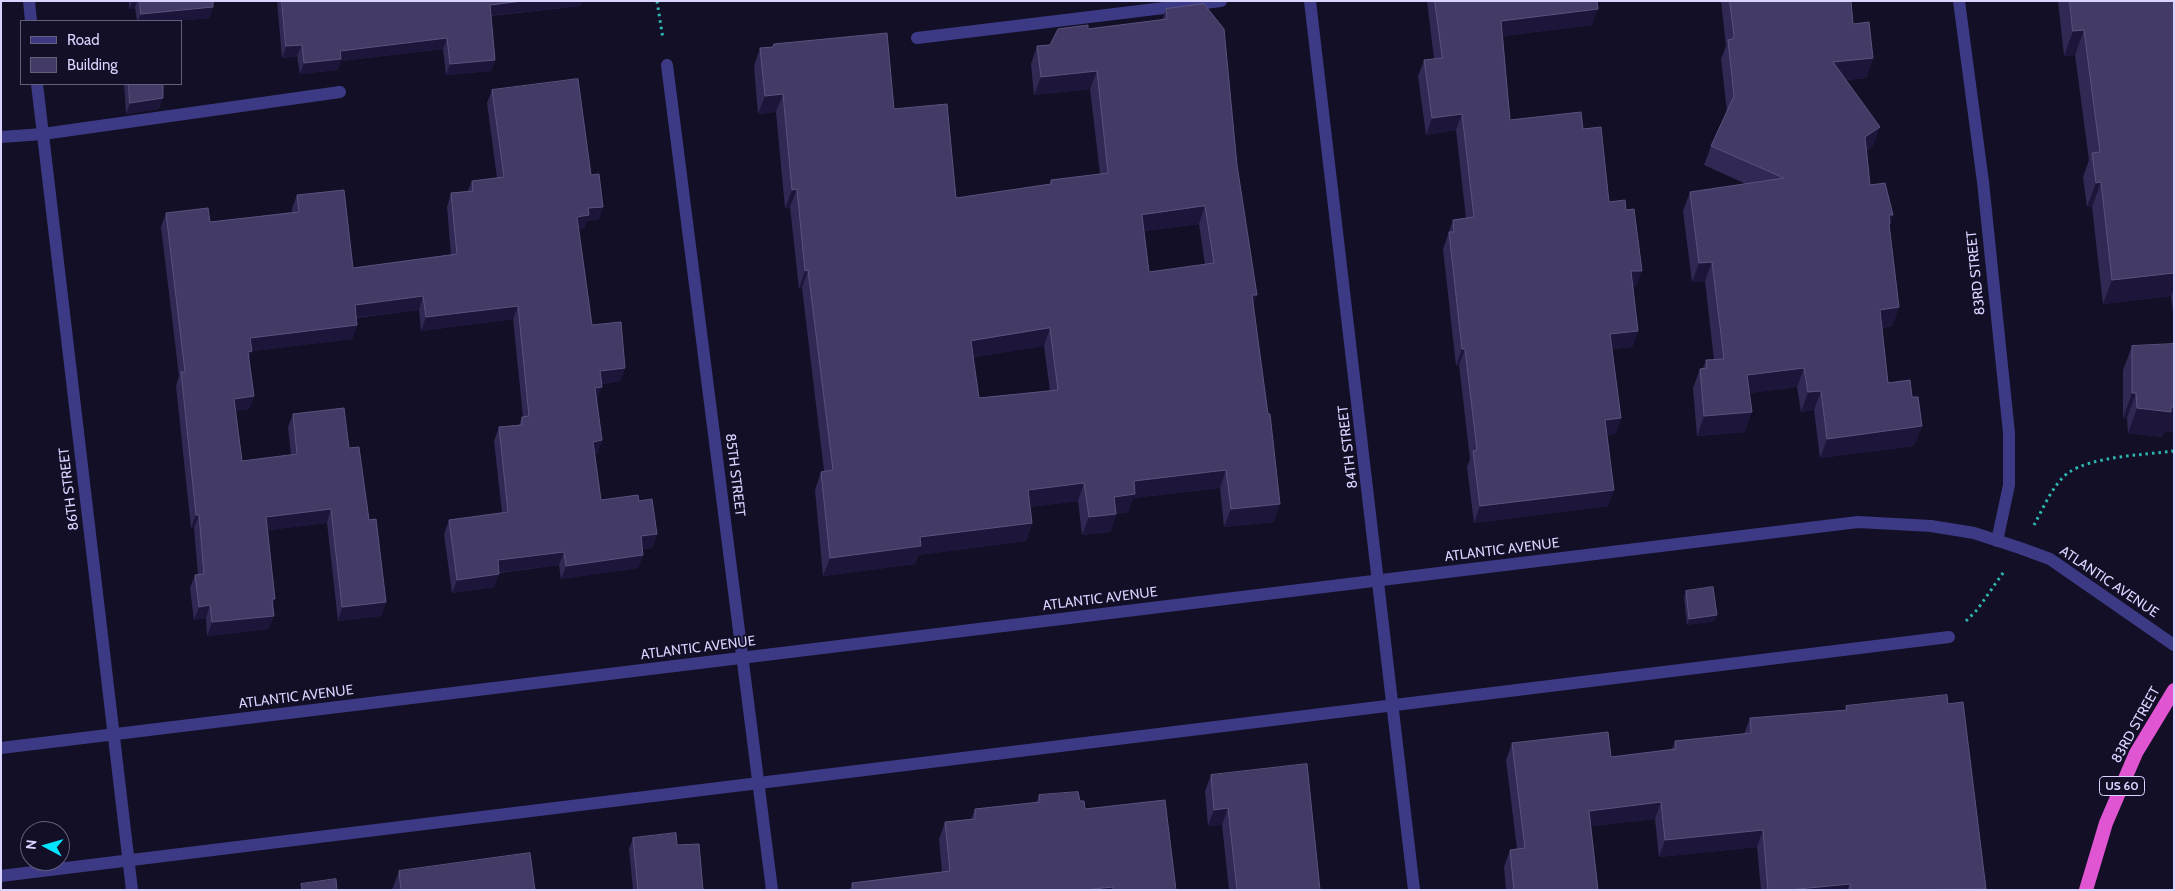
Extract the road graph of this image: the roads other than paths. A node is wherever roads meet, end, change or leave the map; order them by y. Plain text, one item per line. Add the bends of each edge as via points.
1 (29, 1) edge
2 (1221, 1) edge
3 (1310, 1) edge
4 (1959, 1) edge
5 (31, 20) edge
6 (917, 38) dead end
7 (667, 65) road end
8 (38, 85) edge
9 (340, 92) dead end
10 (43, 134) junction
11 (1, 137) edge
12 (1997, 540) junction
13 (1379, 580) junction
14 (1949, 637) road end
15 (2174, 645) edge
16 (743, 658) junction
17 (2174, 690) edge
18 (1392, 706) junction
19 (112, 734) junction
20 (1, 748) edge
21 (759, 784) junction
22 (128, 861) junction
23 (1, 876) edge
24 (132, 890) edge
25 (772, 890) edge
26 (1414, 890) edge
27 (2086, 890) edge

1 - 5 street
2 - 6 street
3 - 13 street, 84TH STREET
4 - 12 street, 83RD STREET via 1983,182 2008,432 2009,485
7 - 16 street, 85TH STREET
8 - 10 street, 86TH STREET
9 - 10 street
10 - 11 street
10 - 19 street, 86TH STREET
12 - 13 street, ATLANTIC AVENUE via 1931,526 1858,522
12 - 15 street, ATLANTIC AVENUE via 2050,560
13 - 16 street, ATLANTIC AVENUE
13 - 18 street, 84TH STREET
14 - 18 street
16 - 19 street, ATLANTIC AVENUE
16 - 21 street, 85TH STREET
17 - 27 highway, 83RD STREET / US 60 via 2136,753 2106,823
18 - 21 street
18 - 26 street, 84TH STREET
19 - 20 street, ATLANTIC AVENUE
19 - 22 street, 86TH STREET
21 - 22 street
21 - 25 street, 85TH STREET
22 - 23 street
22 - 24 street, 86TH STREET

